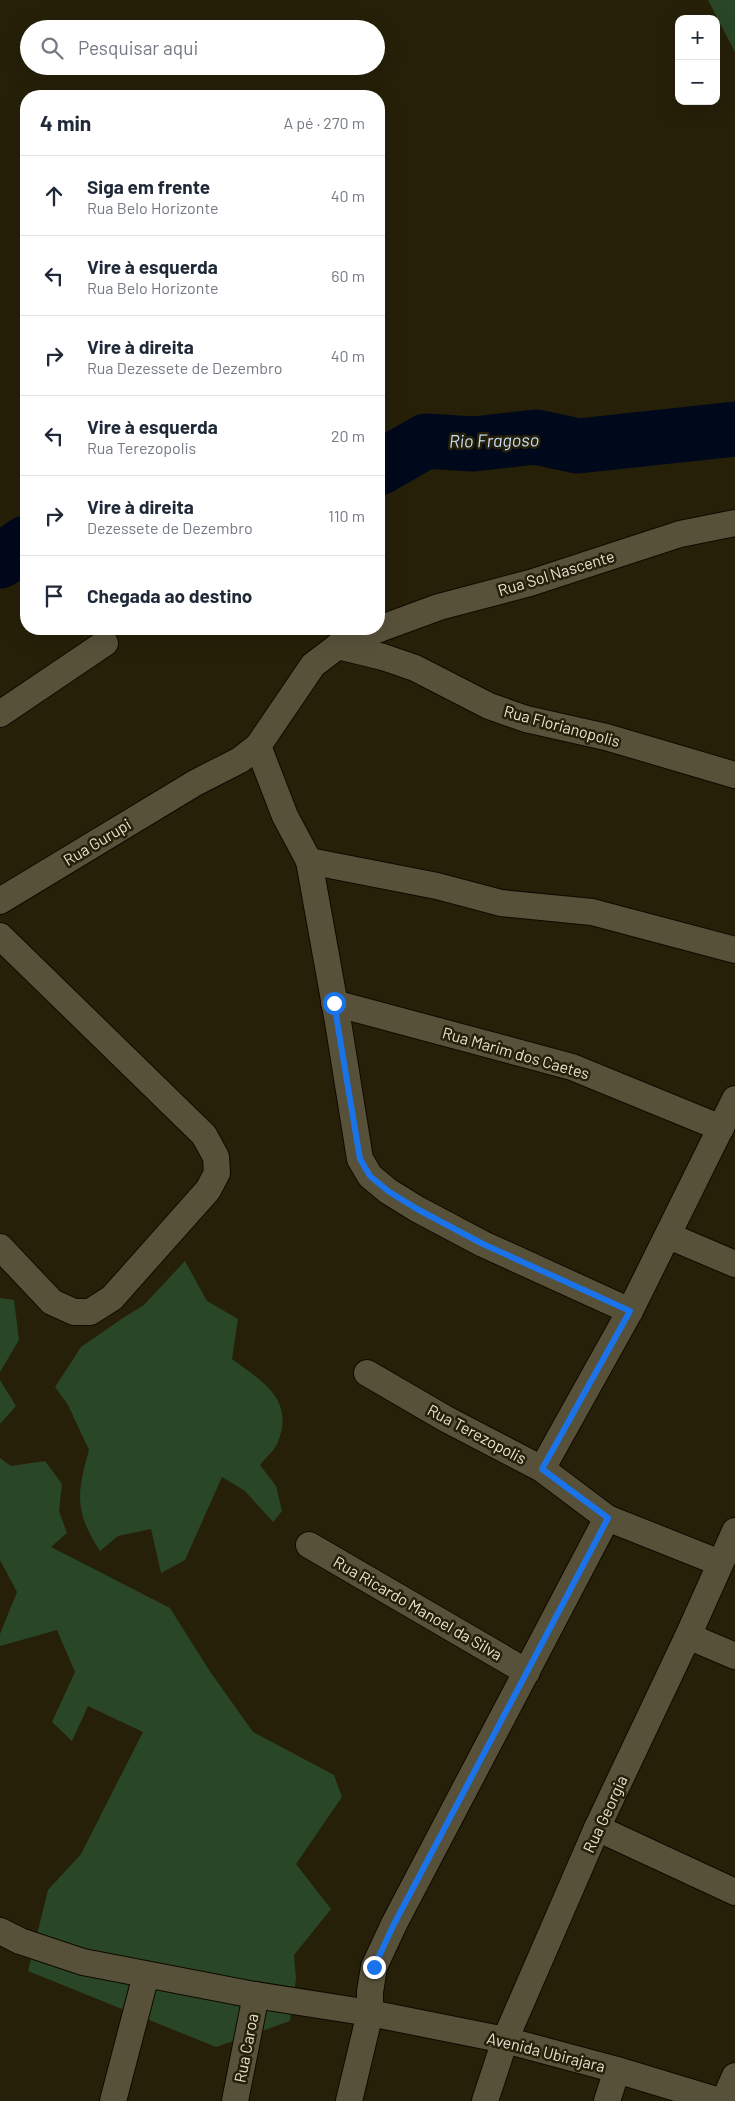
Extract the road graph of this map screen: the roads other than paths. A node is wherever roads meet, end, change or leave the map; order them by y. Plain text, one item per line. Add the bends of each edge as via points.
1 (735, 523) edge
2 (385, 627) edge
3 (365, 635) edge
4 (105, 643) dead end
5 (338, 646) junction
6 (0, 714) edge
7 (258, 746) junction
8 (735, 775) edge
9 (195, 782) joint
10 (309, 862) junction
11 (0, 901) edge
12 (0, 936) edge
13 (735, 950) edge
14 (334, 1003) junction
15 (735, 1099) edge
16 (721, 1128) junction
17 (669, 1236) junction
18 (0, 1246) edge
19 (735, 1264) edge
20 (630, 1311) junction
21 (367, 1373) dead end
22 (542, 1469) junction
23 (608, 1518) junction
24 (735, 1531) edge
25 (309, 1545) dead end
26 (720, 1563) junction
27 (688, 1636) junction
28 (735, 1656) edge
29 (528, 1672) junction
30 (597, 1828) junction
31 (735, 1892) edge
32 (0, 1931) edge
33 (146, 1975) junction
34 (256, 1995) junction
35 (370, 2013) junction
36 (505, 2040) junction
37 (618, 2070) junction
38 (735, 2076) edge
39 (113, 2101) edge
40 (235, 2101) edge
41 (349, 2101) edge
42 (485, 2101) edge
43 (607, 2101) edge
44 (719, 2101) edge
45 (724, 2101) edge

1 - 2 street, Rua Sol Nascente via 680,534 439,607
3 - 5 street, Rua Sol Nascente
4 - 6 street
5 - 7 street, Rua Sol Nascente via 313,665
5 - 8 street, Rua Florianopolis via 415,668 489,706 526,719 606,737
7 - 9 street, Rua Sol Nascente via 240,760
7 - 10 street via 285,816
9 - 11 street, Rua Gurupi
10 - 13 street via 437,886 501,903 592,912
10 - 14 street
12 - 18 street via 204,1135 216,1157 217,1173 208,1190 140,1268 112,1298 90,1312 74,1312 52,1302
14 - 16 street, Rua Marim dos Caetes via 572,1067
14 - 20 street via 360,1159 370,1176 417,1209 483,1244
15 - 16 street
16 - 17 street
17 - 19 street
17 - 20 street
20 - 22 street
21 - 22 street, Rua Terezopolis
22 - 23 street, Rua Terezopolis
23 - 26 street, Rua Terezopolis
23 - 29 street
24 - 26 street, Rua Georgia
25 - 29 street, Rua Ricardo Manoel da Silva
26 - 27 street, Rua Georgia
27 - 28 street
27 - 30 street, Rua Georgia
29 - 35 street via 374,1967
30 - 31 street
30 - 36 street, Rua Georgia
32 - 33 street, Avenida Ubirajara via 83,1962
33 - 34 street, Avenida Ubirajara
33 - 39 street
34 - 35 street, Avenida Ubirajara
34 - 40 street, Rua Caroa
35 - 36 street, Avenida Ubirajara
35 - 41 street
36 - 37 street, Avenida Ubirajara
36 - 42 street, Rua Georgia
37 - 43 street
37 - 44 street, Avenida Ubirajara
38 - 45 street

